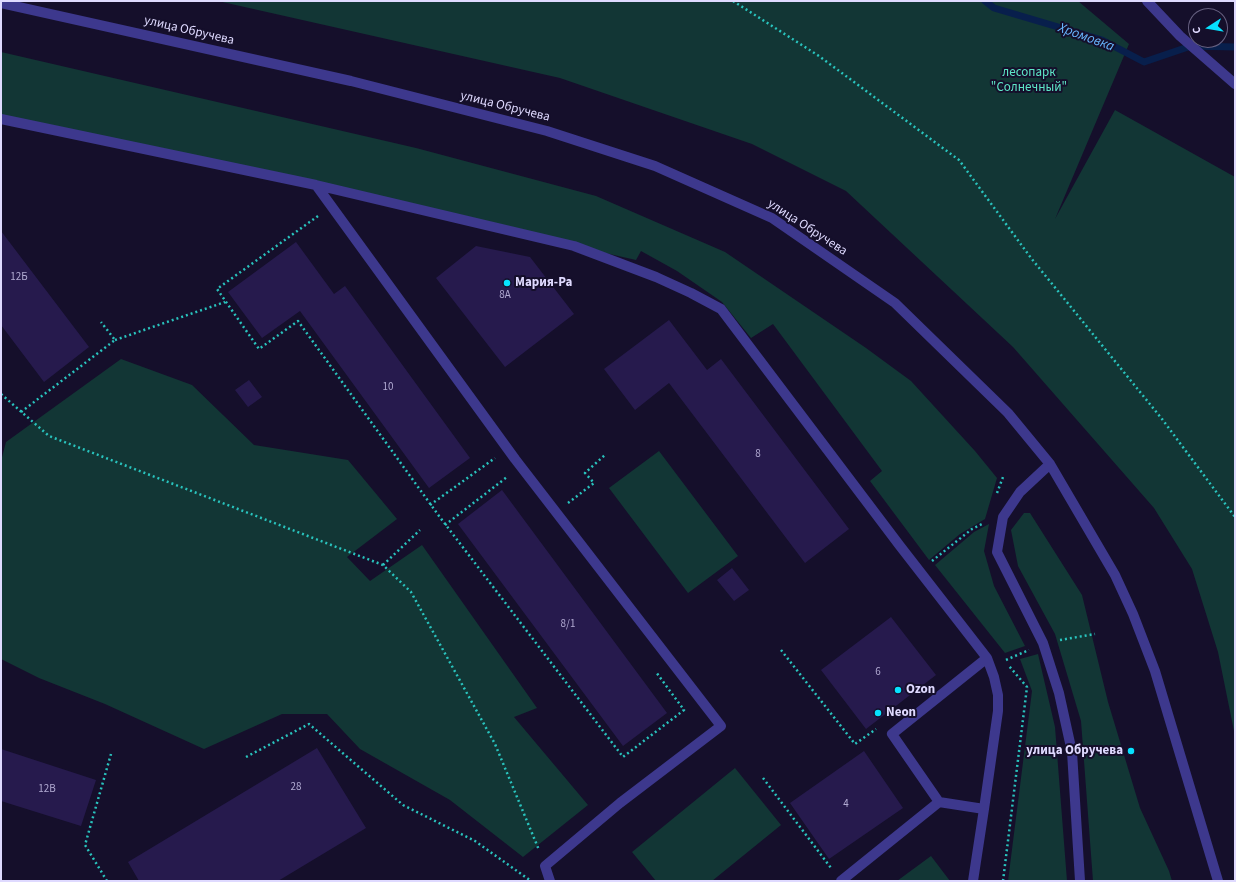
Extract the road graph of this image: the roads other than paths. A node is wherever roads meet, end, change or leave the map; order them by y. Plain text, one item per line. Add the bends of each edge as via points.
1 (1147, 1) edge
2 (1, 3) edge
3 (1235, 84) edge
4 (1, 119) edge
5 (316, 185) junction
6 (1050, 464) junction
7 (987, 658) junction
8 (939, 802) junction
9 (984, 809) junction
10 (550, 881) edge
11 (841, 881) edge
12 (972, 881) edge
13 (1080, 881) edge
14 (1218, 881) edge

1 - 3 street via 1180,36
2 - 6 street, улица Обручева via 351,81 547,131 655,166 735,201 772,218 895,303 1008,413
4 - 5 street
5 - 7 street via 574,246 656,277 721,309
5 - 10 street via 515,460 721,726 620,803 545,866
6 - 13 street via 1020,492 1003,517 997,552 1043,643 1059,693 1072,752
6 - 14 street, улица Обручева via 1114,575 1133,614 1155,671
7 - 8 street via 892,734
7 - 9 street via 998,695 998,711
8 - 9 street
8 - 11 street
9 - 12 street

